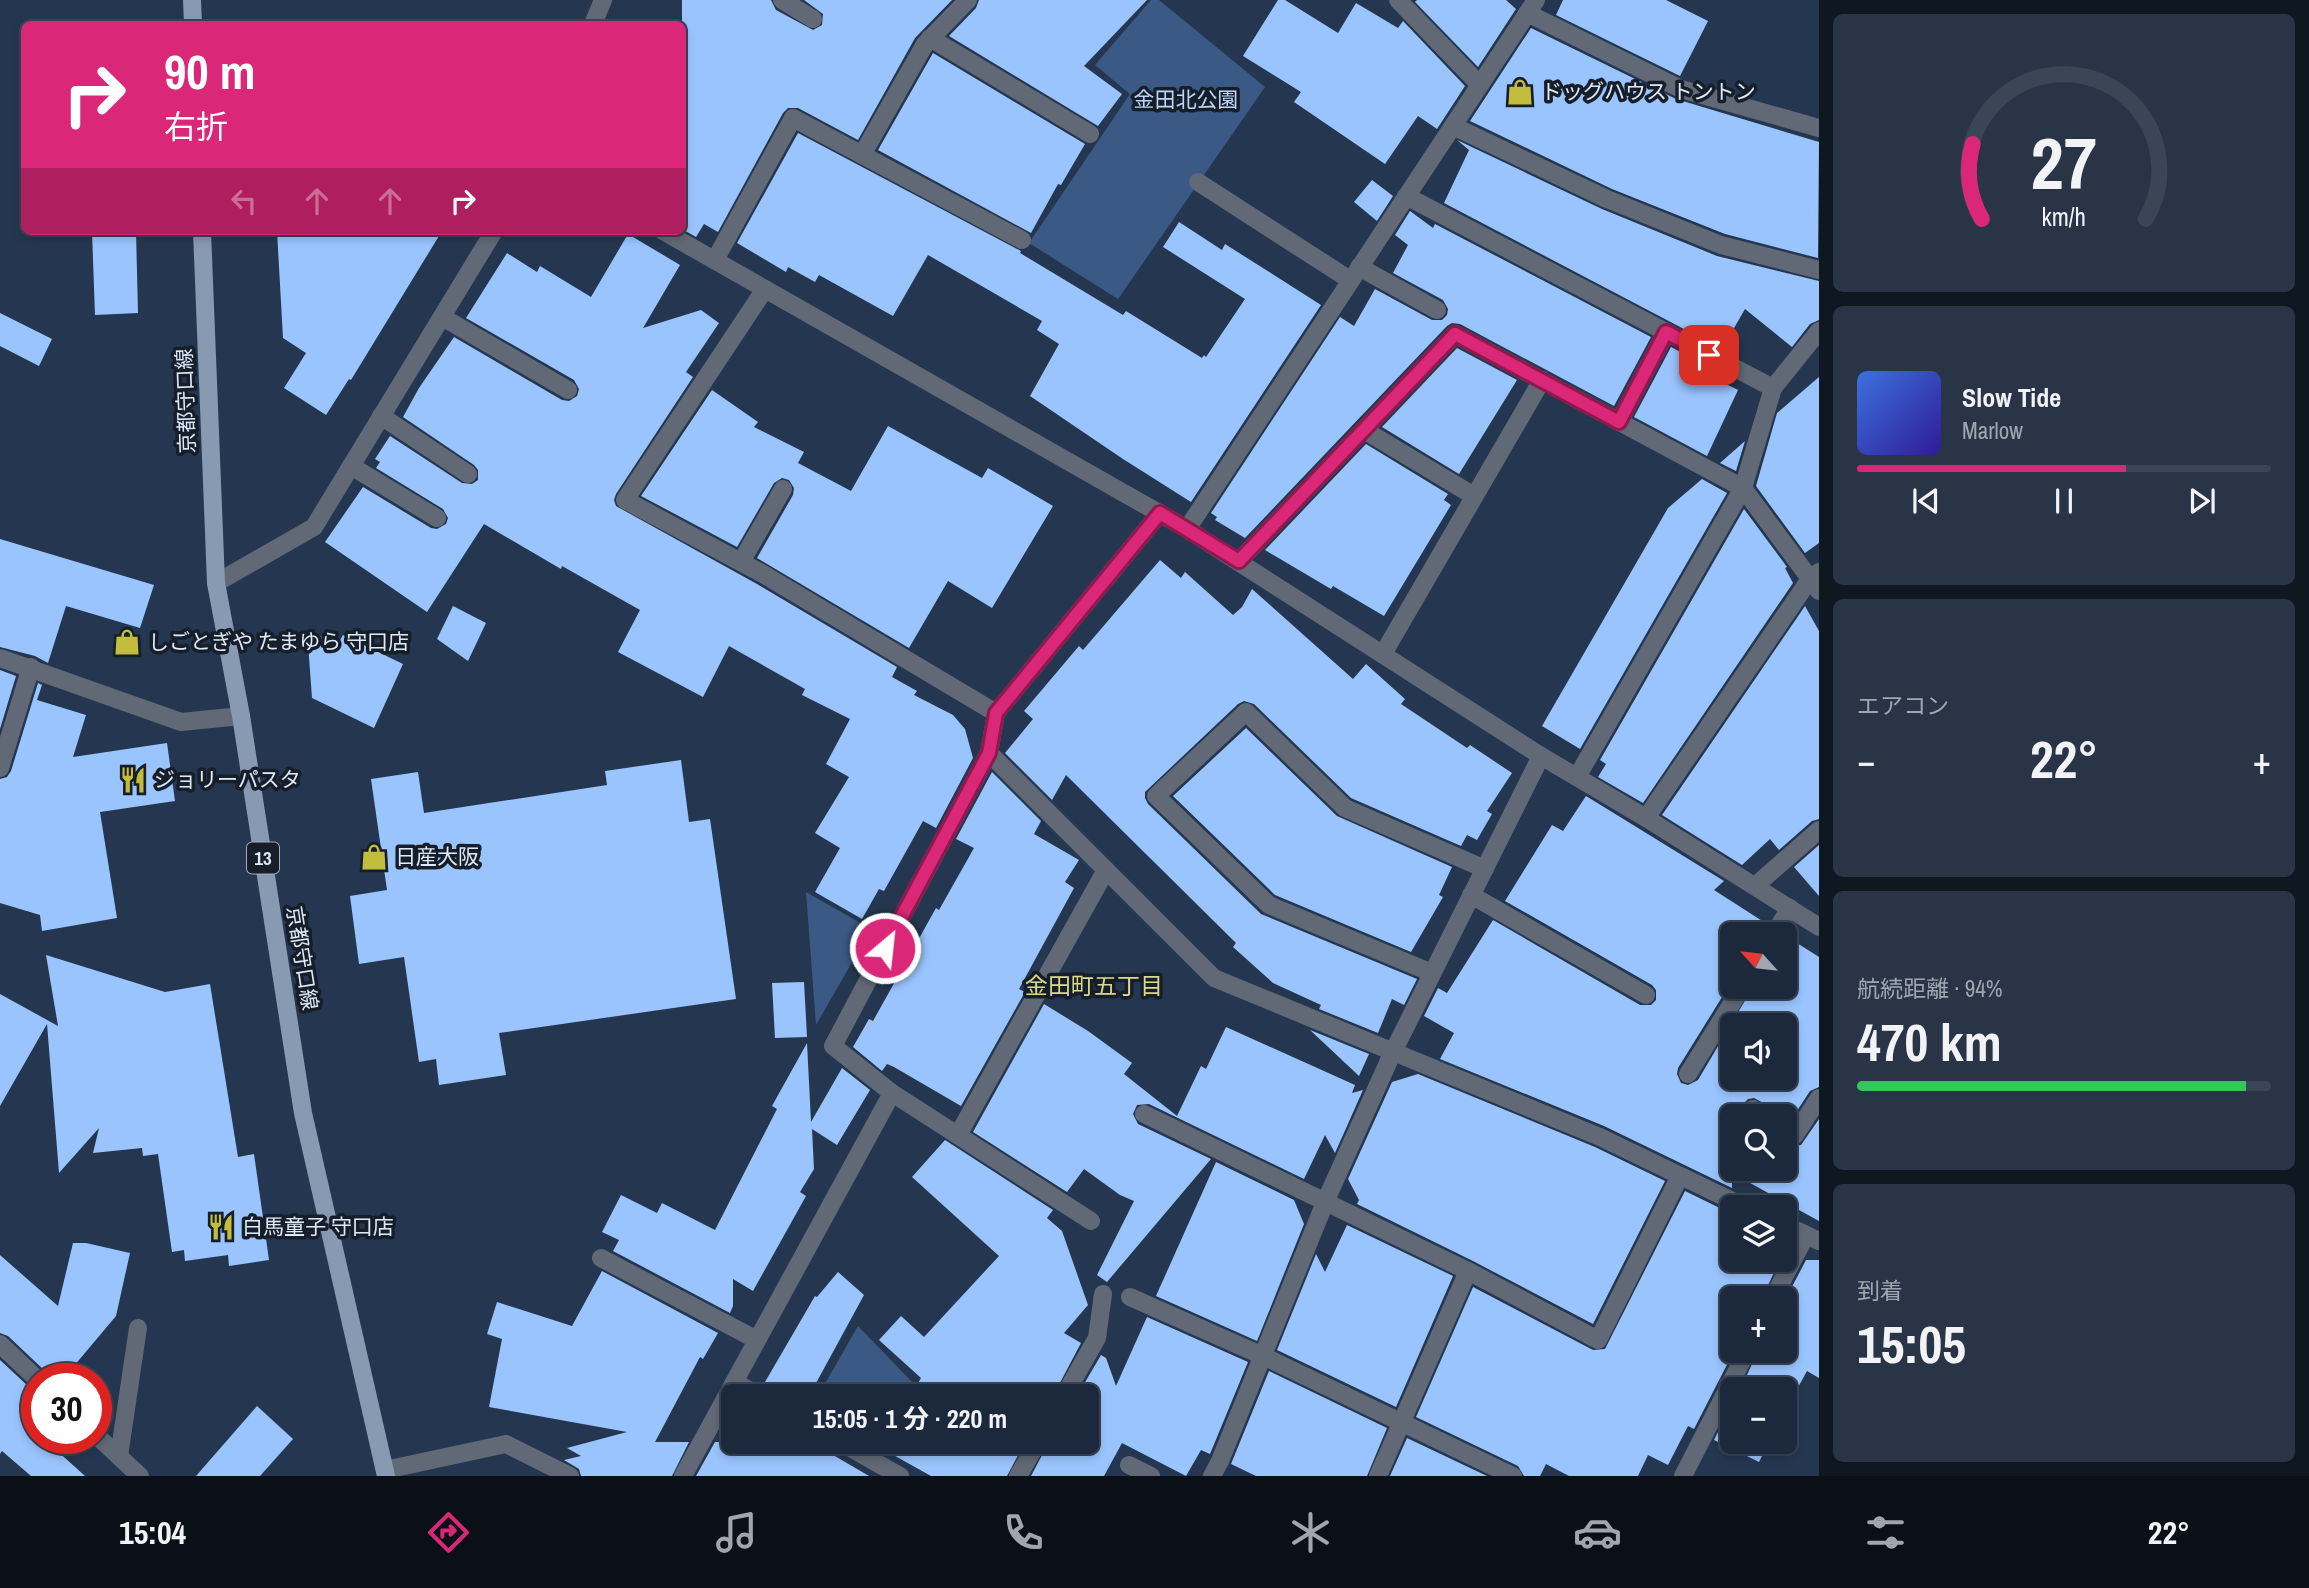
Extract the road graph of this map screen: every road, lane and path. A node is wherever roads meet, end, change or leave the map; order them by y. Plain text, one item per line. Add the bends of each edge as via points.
1 (192, 0) edge
2 (603, 0) edge
3 (782, 0) edge
4 (968, 0) edge
5 (1398, 0) edge
6 (1532, 7) edge
7 (813, 19) dead end
8 (193, 21) edge
9 (594, 21) edge
10 (930, 38) junction
11 (1480, 85) junction
12 (1453, 126) junction
13 (1819, 128) edge
14 (1090, 134) dead end
15 (862, 155) junction
16 (1199, 183) dead end
17 (1406, 196) junction
18 (202, 235) edge
19 (493, 235) edge
20 (670, 235) edge
21 (1022, 240) dead end
22 (715, 260) junction
23 (1819, 270) edge
24 (1355, 274) junction
25 (765, 289) junction
26 (1437, 310) dead end
27 (442, 317) junction
28 (1819, 331) edge
29 (1666, 332) junction
30 (1542, 380) junction
31 (1773, 388) junction
32 (568, 390) dead end
33 (381, 416) junction
34 (1619, 422) junction
35 (1364, 430) junction
36 (351, 466) junction
37 (468, 474) dead end
38 (1743, 488) junction
39 (783, 489) dead end
40 (1474, 496) junction
41 (1160, 513) junction
42 (437, 518) dead end
43 (1187, 529) junction
44 (1239, 561) junction
45 (741, 562) junction
46 (1816, 581) edge
47 (216, 583) junction
48 (1382, 654) junction
49 (0, 658) edge
50 (31, 667) junction
51 (996, 713) junction
52 (241, 716) junction
53 (989, 753) junction
54 (1541, 756) junction
55 (0, 768) edge
56 (1577, 778) junction
57 (1646, 818) junction
58 (1819, 830) edge
59 (1485, 869) junction
60 (1105, 870) junction
61 (1755, 886) junction
62 (1471, 895) junction
63 (1790, 908) junction
64 (1781, 922) edge
65 (1817, 923) edge
66 (1433, 973) junction
67 (1646, 995) dead end
68 (1735, 999) edge
69 (1392, 1054) junction
70 (1688, 1074) dead end
71 (892, 1093) junction
72 (1819, 1098) edge
73 (1144, 1114) dead end
74 (1797, 1131) edge
75 (958, 1135) junction
76 (1680, 1176) junction
77 (1720, 1195) edge
78 (1326, 1200) junction
79 (1091, 1221) dead end
80 (1812, 1238) edge
81 (601, 1258) dead end
82 (1468, 1271) junction
83 (1781, 1286) edge
84 (1104, 1294) dead end
85 (1130, 1297) dead end
86 (138, 1328) dead end
87 (757, 1340) junction
88 (0, 1345) edge
89 (1263, 1356) junction
90 (1741, 1363) edge
91 (21, 1364) edge
92 (734, 1382) junction
93 (738, 1384) edge
94 (1071, 1384) edge
95 (1402, 1422) junction
96 (112, 1450) edge
97 (861, 1454) edge
98 (1031, 1454) edge
99 (119, 1456) junction
100 (1129, 1465) dead end
101 (386, 1473) edge
102 (140, 1476) edge
103 (570, 1476) edge
104 (683, 1476) edge
105 (900, 1476) edge
106 (1018, 1476) edge
107 (1151, 1476) edge
108 (1212, 1476) edge
109 (1378, 1476) edge
110 (1513, 1476) edge
111 (1683, 1476) edge

1 - 8 main road
2 - 9 street
3 - 7 street
4 - 10 street
5 - 11 street
6 - 11 street
6 - 13 street via 1681,89
10 - 14 street
10 - 15 street
11 - 12 street
12 - 17 street
12 - 23 street via 1606,199 1721,245
15 - 21 street
15 - 22 street via 793,118
16 - 24 street
17 - 24 street
17 - 29 street
18 - 47 main road, 京都守口線 / 13
19 - 27 street
20 - 22 street
22 - 25 street
24 - 26 street
24 - 43 street
25 - 41 street
25 - 45 street via 625,500
27 - 32 street
27 - 33 street
28 - 31 street
29 - 31 street
29 - 34 street
30 - 34 street
30 - 35 street via 1455,334
30 - 40 street
31 - 38 street
33 - 36 street
33 - 37 street
34 - 38 street
35 - 40 street
35 - 44 street
36 - 42 street
36 - 47 street via 314,527
38 - 46 street
38 - 56 street
39 - 45 street
40 - 48 street
41 - 43 street
41 - 51 street
43 - 44 street
44 - 48 street
45 - 51 street
46 - 57 street
47 - 52 main road, 京都守口線 / 13
48 - 54 street
49 - 50 street
50 - 52 street via 181,722
50 - 55 street
51 - 53 street
52 - 101 main road, 京都守口線 / 13 via 303,1113
53 - 60 street
53 - 71 street via 833,1046
54 - 56 street
54 - 59 street
56 - 57 street
57 - 61 street
58 - 61 street
59 - 62 street
59 - 66 street via 1345,808 1246,712 1156,796 1269,905
60 - 69 street via 1214,978
60 - 75 street
61 - 63 street
62 - 66 street
62 - 67 street
63 - 64 street
63 - 65 street
66 - 69 street
68 - 70 street
69 - 76 street via 1600,1137
69 - 78 street
71 - 75 street
71 - 87 street
72 - 74 street
73 - 78 street
75 - 79 street
76 - 77 street
76 - 82 street via 1598,1340
78 - 82 street
78 - 89 street
80 - 83 street
81 - 87 street
82 - 95 street
84 - 94 street via 1097,1338
85 - 89 street
86 - 99 street
87 - 92 street
88 - 91 street
89 - 95 street
89 - 108 street
90 - 111 street
92 - 93 street
92 - 104 street
95 - 109 street
95 - 110 street
96 - 99 street
97 - 105 street
98 - 106 street
99 - 102 street
100 - 107 street
101 - 103 street via 506,1444

